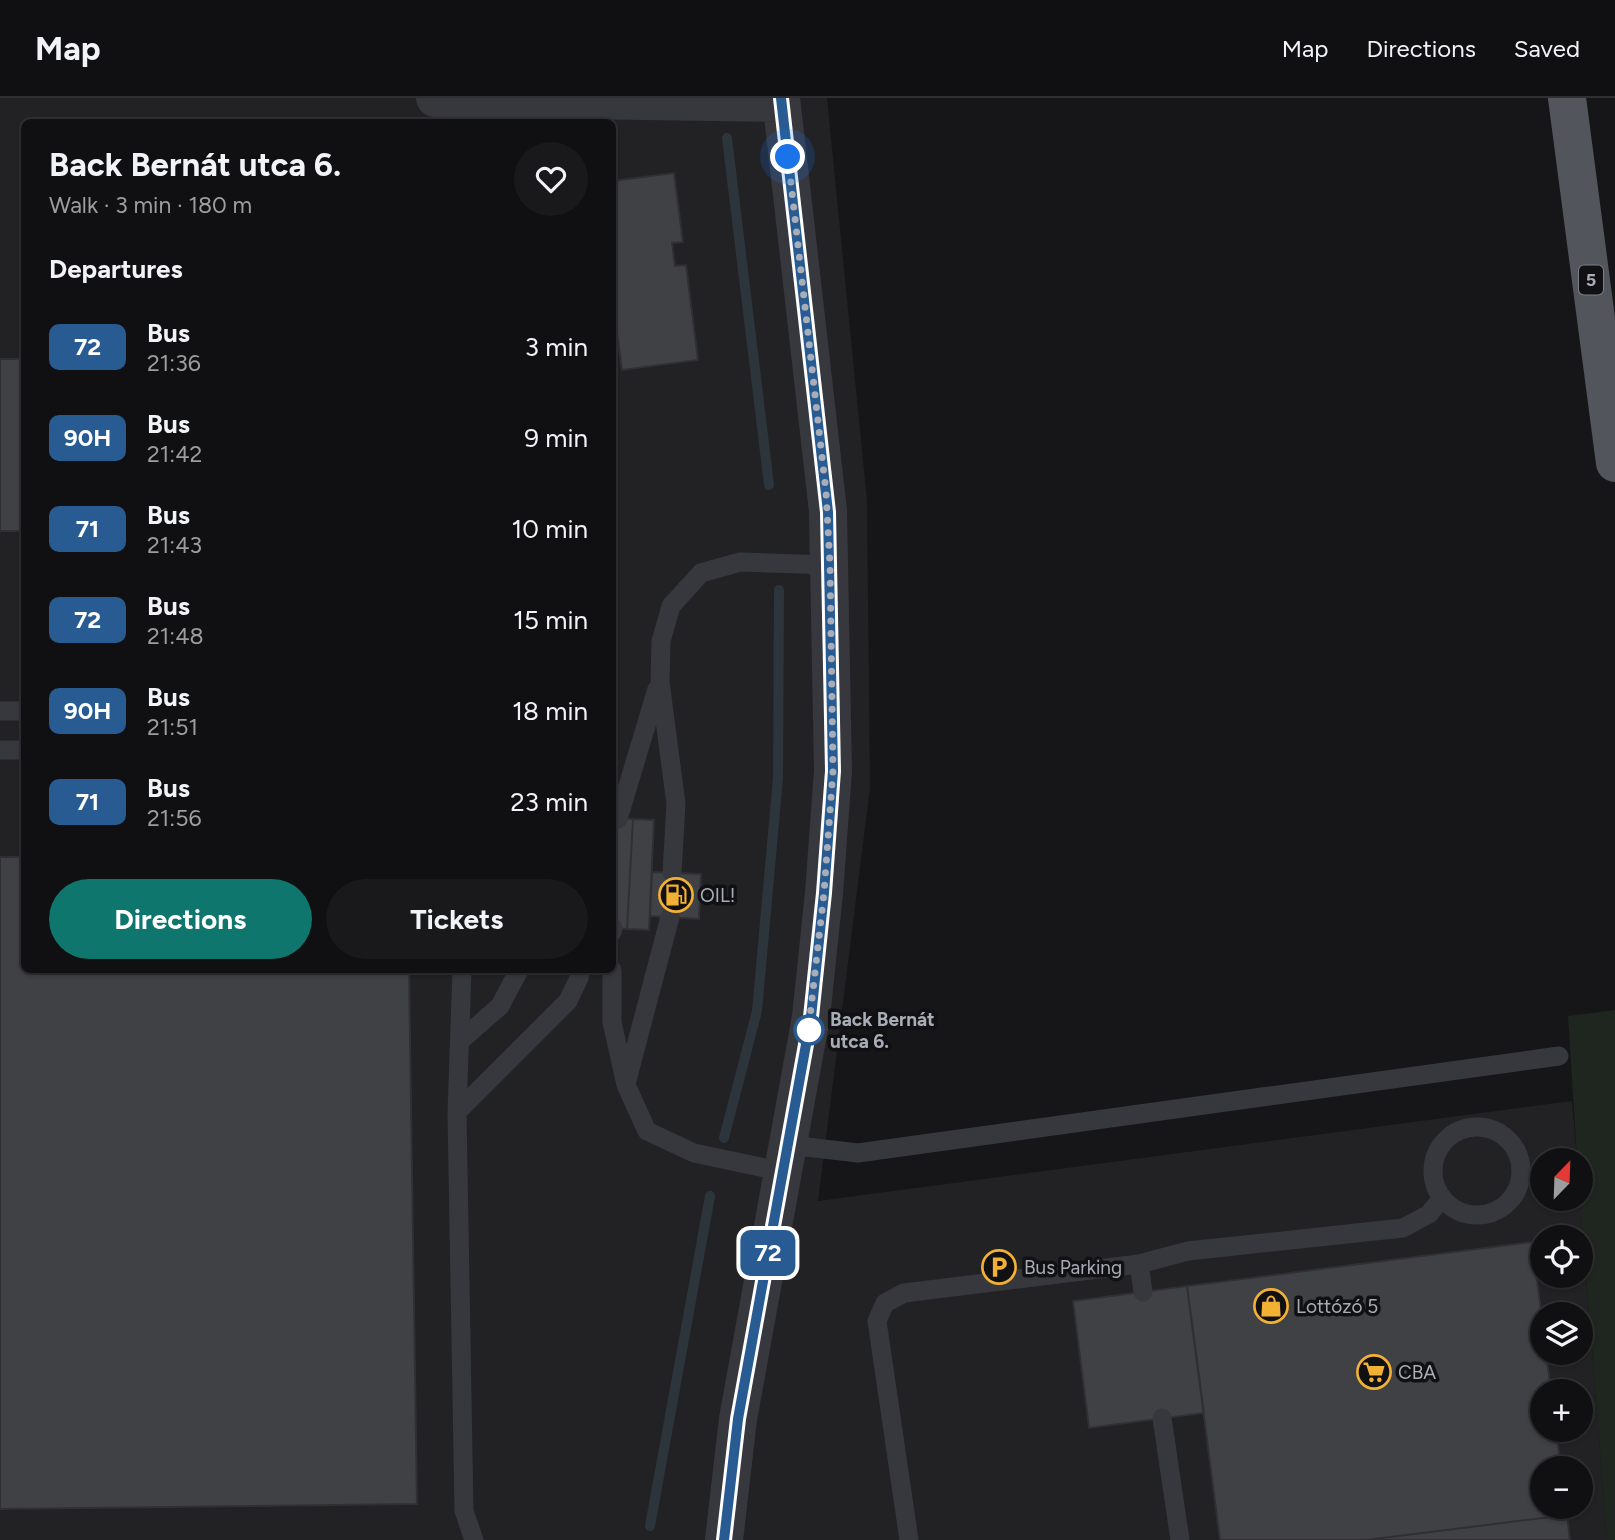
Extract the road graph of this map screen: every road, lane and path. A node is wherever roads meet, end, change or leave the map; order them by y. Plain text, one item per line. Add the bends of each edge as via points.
1 (435, 98) edge
2 (1567, 98) edge
3 (561, 99) edge
4 (781, 101) edge
5 (1615, 463) edge
6 (830, 565) junction
7 (660, 682) junction
8 (0, 711) edge
9 (21, 711) edge
10 (0, 750) edge
11 (21, 750) edge
12 (618, 819) dead end
13 (672, 873) dead end
14 (670, 917) dead end
15 (462, 973) edge
16 (517, 973) edge
17 (580, 973) edge
18 (612, 973) edge
19 (460, 1041) junction
20 (1559, 1056) dead end
21 (626, 1085) junction
22 (457, 1112) junction
23 (786, 1159) junction
24 (1442, 1198) junction
25 (1139, 1264) junction
26 (1143, 1292) dead end
27 (1162, 1418) dead end
28 (474, 1540) edge
29 (724, 1540) edge
30 (909, 1540) edge
31 (1180, 1540) edge

1 - 3 street
2 - 5 main road, 5
3 - 4 street
4 - 6 street via 822,453
6 - 7 lane via 740,562 701,573 671,606 661,641
6 - 23 street via 833,771 824,893 811,1017
7 - 12 lane
7 - 13 lane via 676,804
8 - 9 lane
10 - 11 lane
14 - 21 lane
15 - 19 lane
16 - 19 lane via 500,1006
17 - 22 lane via 568,1001
18 - 21 lane via 612,1022
19 - 22 lane
20 - 23 lane via 858,1153
21 - 23 lane via 647,1131 694,1153
22 - 28 lane via 464,1511
23 - 29 street via 738,1419
24 - 24 lane via 1466,1214 1481,1216 1501,1209 1516,1193 1521,1179 1516,1150 1495,1131 1481,1127 1453,1134 1435,1157 1435,1186
24 - 25 lane via 1429,1214 1403,1228 1188,1251
25 - 26 lane
25 - 30 lane via 904,1293 885,1303 877,1321
27 - 31 lane

